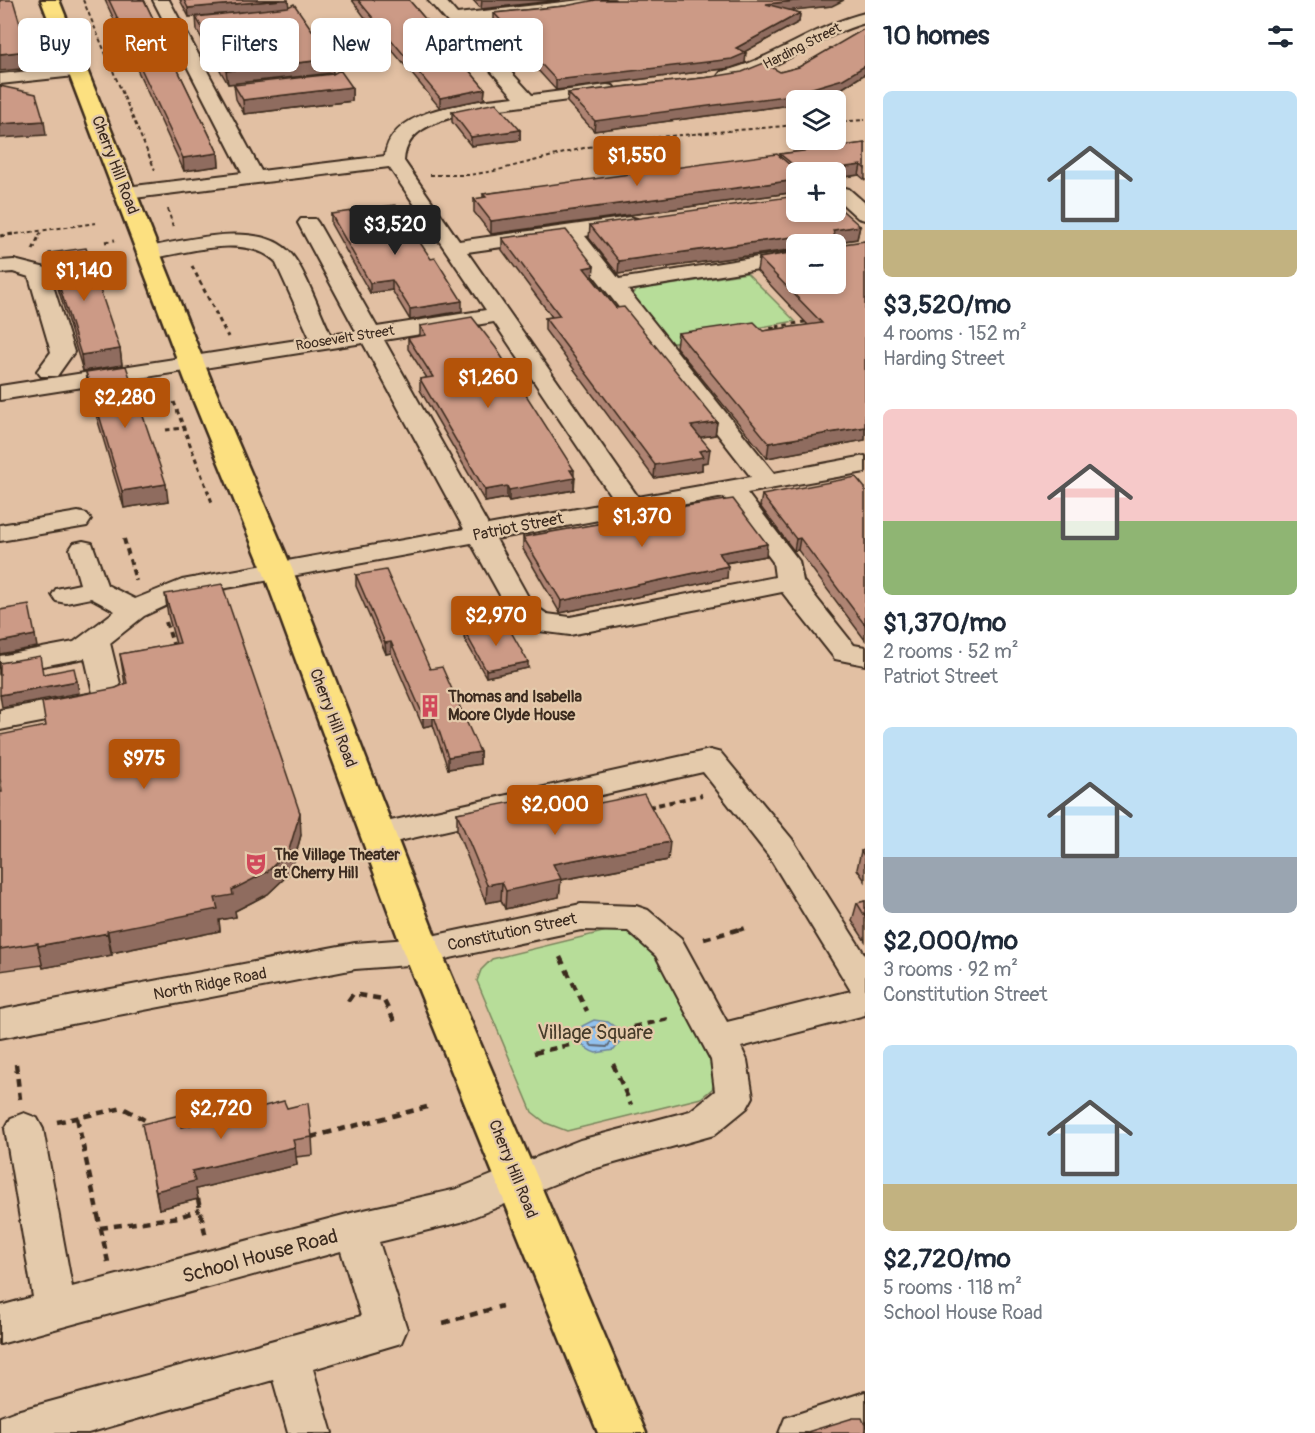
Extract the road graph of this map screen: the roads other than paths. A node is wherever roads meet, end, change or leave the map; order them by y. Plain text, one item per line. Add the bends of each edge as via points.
1 (50, 0) edge
2 (161, 0) edge
3 (436, 0) edge
4 (606, 0) edge
5 (57, 18) edge
6 (170, 18) edge
7 (452, 18) edge
8 (472, 18) edge
9 (865, 18) edge
10 (197, 22) edge
11 (188, 23) edge
12 (188, 51) edge
13 (68, 72) edge
14 (78, 72) edge
15 (501, 72) edge
16 (714, 77) edge
17 (8, 78) edge
18 (621, 88) edge
19 (233, 92) edge
20 (0, 94) edge
21 (211, 94) junction
22 (526, 99) junction
23 (400, 169) junction
24 (254, 177) junction
25 (865, 190) edge
26 (126, 192) junction
27 (846, 193) edge
28 (846, 200) edge
29 (865, 214) edge
30 (654, 220) edge
31 (308, 223) dead end
32 (571, 232) junction
33 (455, 248) junction
34 (149, 253) junction
35 (786, 259) edge
36 (0, 267) edge
37 (614, 286) junction
38 (500, 315) junction
39 (370, 335) junction
40 (323, 342) junction
41 (190, 362) junction
42 (49, 371) dead end
43 (0, 393) edge
44 (865, 464) edge
45 (767, 481) junction
46 (730, 488) junction
47 (631, 506) junction
48 (78, 520) dead end
49 (0, 533) edge
50 (480, 534) junction
51 (83, 549) dead end
52 (278, 571) junction
53 (789, 582) junction
54 (95, 589) junction
55 (66, 595) dead end
56 (136, 597) junction
57 (95, 641) junction
58 (865, 656) edge
59 (0, 665) edge
60 (0, 720) edge
61 (377, 835) junction
62 (422, 951) junction
63 (863, 1002) edge
64 (0, 1024) edge
65 (718, 1039) junction
66 (24, 1129) road end
67 (518, 1183) junction
68 (355, 1230) junction
69 (56, 1310) junction
70 (0, 1325) edge
71 (288, 1356) junction
72 (865, 1413) edge
73 (13, 1433) edge
74 (309, 1433) edge
75 (622, 1433) edge
76 (801, 1433) edge

1 - 5 main road, Cherry Hill Road
2 - 6 street
3 - 7 street
4 - 8 street
9 - 16 street, Harding Street via 757,69
10 - 11 street
12 - 21 street
13 - 17 street
14 - 26 main road, Cherry Hill Road
15 - 22 street
17 - 20 street via 18,86
18 - 22 street
19 - 21 street
21 - 24 street
22 - 23 street via 462,109 412,127 393,148
23 - 24 street
23 - 33 street
24 - 26 street
25 - 27 street
26 - 34 main road, Cherry Hill Road
28 - 29 street
30 - 32 street
31 - 39 street
32 - 33 street
32 - 37 street
33 - 38 street
34 - 40 street via 246,241 274,248 284,258
34 - 41 main road, Cherry Hill Road
35 - 37 street
36 - 42 street via 14,266 38,273 63,352
37 - 45 street
38 - 39 street, Roosevelt Street
38 - 47 street
39 - 40 street, Roosevelt Street
39 - 50 street
40 - 41 street, Roosevelt Street
41 - 43 street, Roosevelt Street
41 - 52 main road, Cherry Hill Road
44 - 45 street, Patriot Street
45 - 46 street, Patriot Street
46 - 47 street, Patriot Street
46 - 53 street via 786,561
47 - 50 street, Patriot Street
48 - 49 street
50 - 52 street, Patriot Street
50 - 53 street via 521,609 539,622 570,626
51 - 54 street
52 - 56 street, Patriot Street
52 - 61 main road, Cherry Hill Road
53 - 58 street via 845,653
54 - 55 street
54 - 56 street
56 - 57 street, Patriot Street
57 - 59 street, Patriot Street via 83,649
57 - 60 street via 109,700
61 - 62 main road, Cherry Hill Road
61 - 63 street via 710,760 780,848
62 - 64 street, North Ridge Road via 355,956
62 - 65 street, Constitution Street via 581,917 636,919 669,947
62 - 67 main road, Cherry Hill Road
63 - 65 street
65 - 67 street, Constitution Street via 729,1060 734,1097 701,1125 580,1156
66 - 69 street
67 - 68 street, School House Road via 461,1205
67 - 75 main road, Cherry Hill Road
68 - 69 street, School House Road
68 - 71 street via 386,1329
69 - 70 street, School House Road
71 - 73 street
71 - 74 street
72 - 76 street

